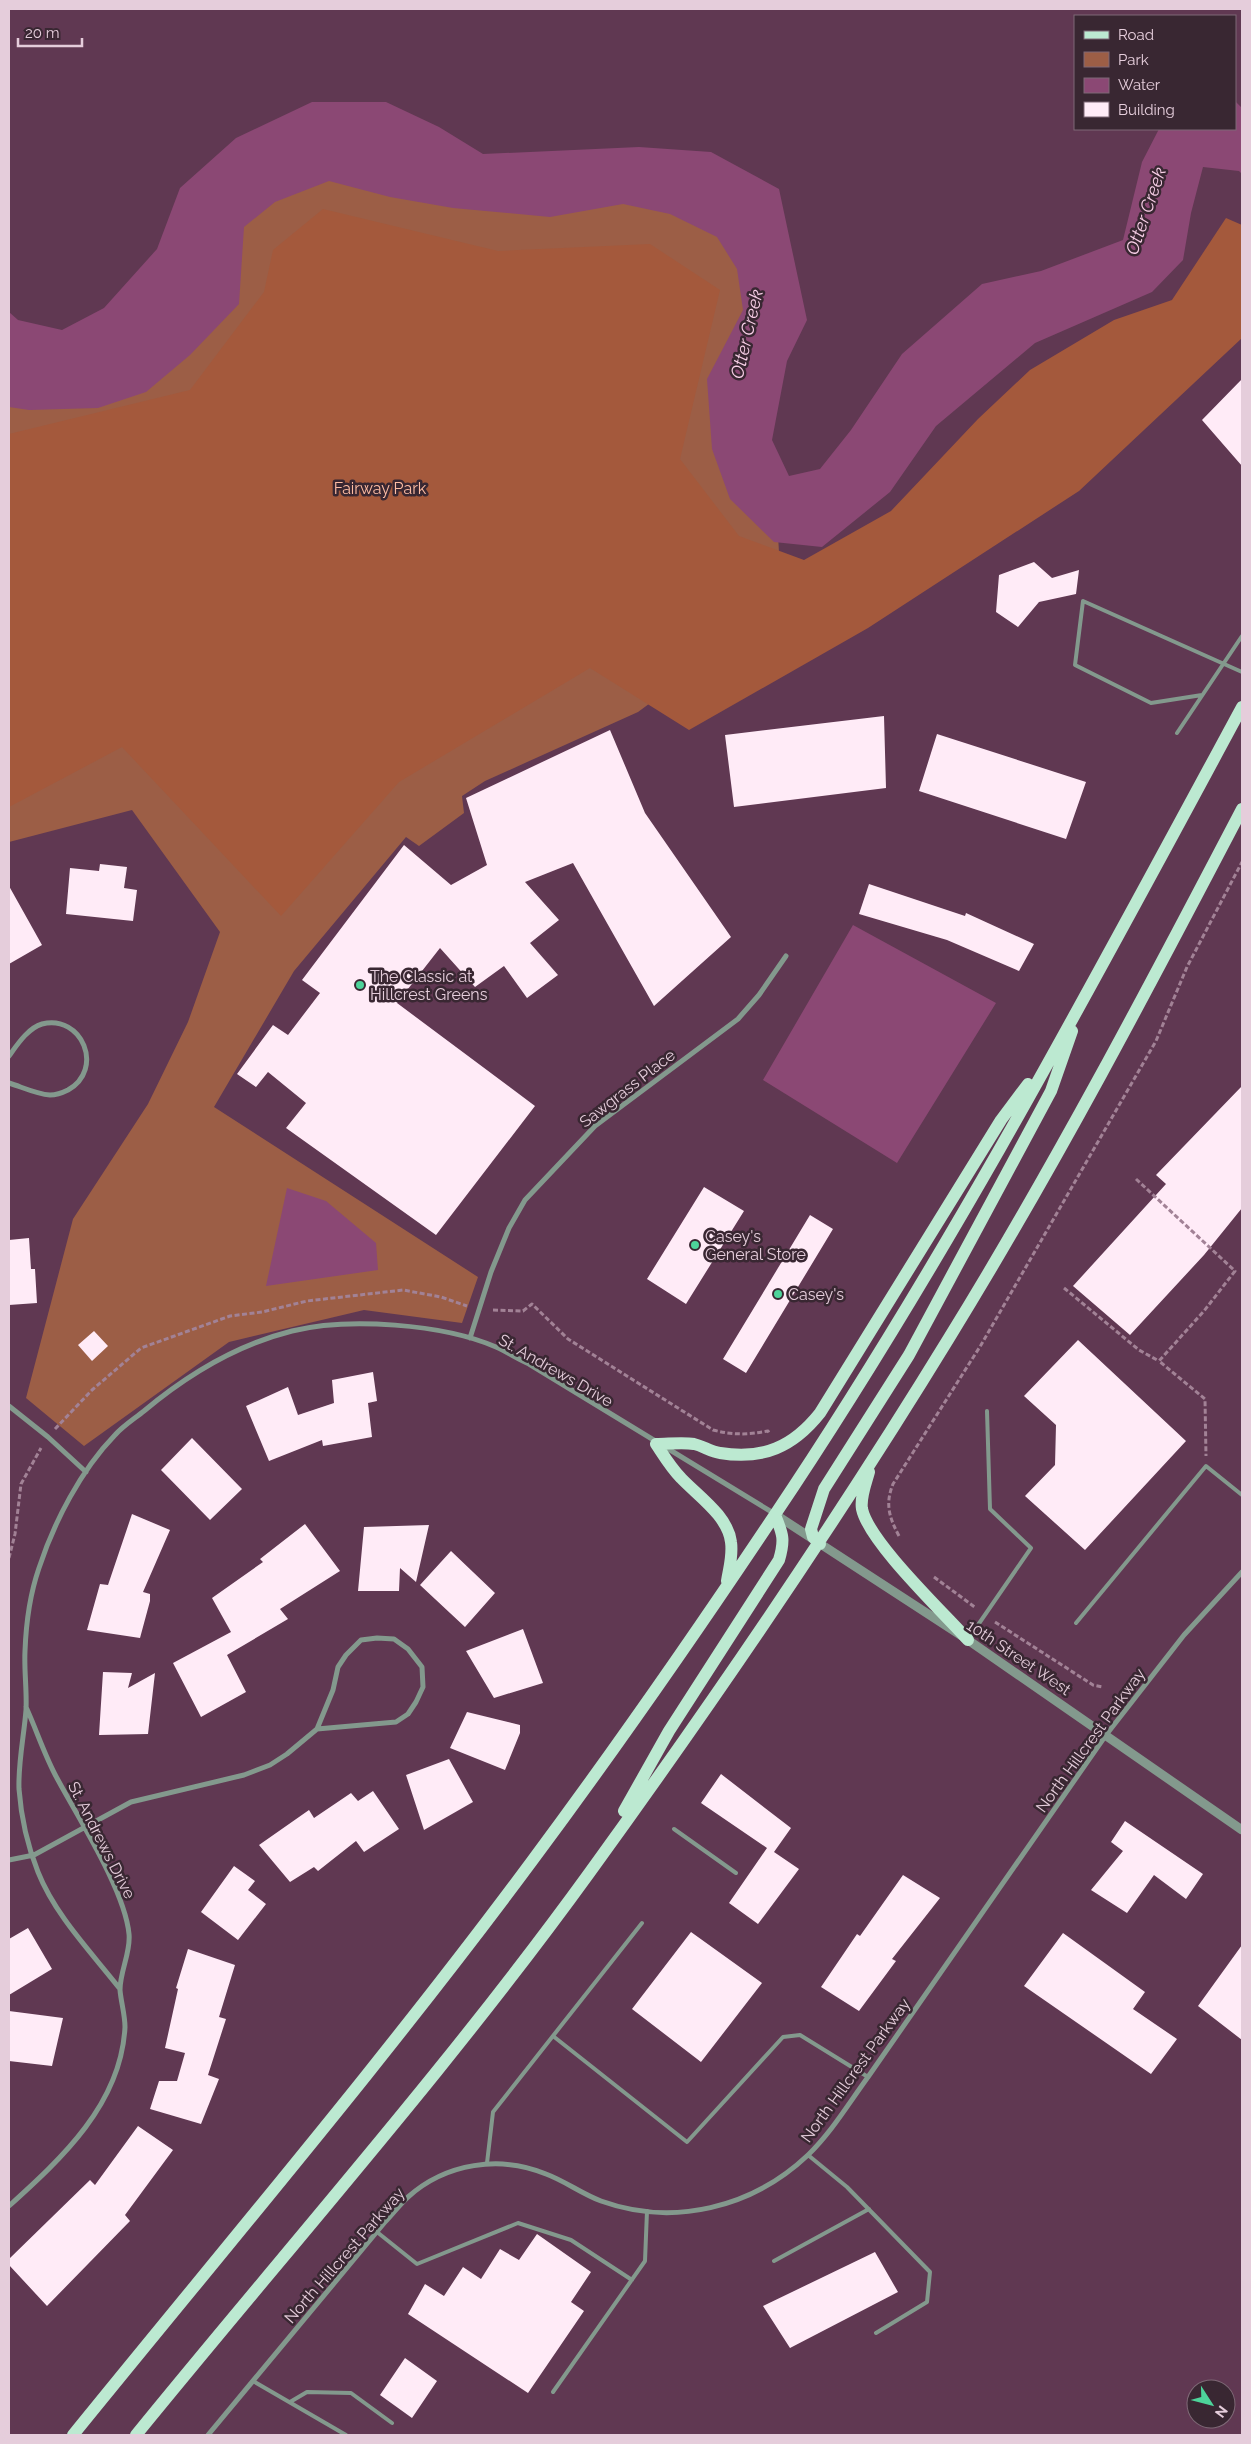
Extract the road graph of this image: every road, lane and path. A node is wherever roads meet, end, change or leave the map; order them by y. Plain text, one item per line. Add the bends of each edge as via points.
1 (1242, 636) edge
2 (1225, 663) junction
3 (1242, 672) edge
4 (1202, 695) junction
5 (1242, 707) edge
6 (1176, 733) dead end
7 (1242, 809) edge
8 (1242, 862) edge
9 (786, 956) dead end
10 (1084, 998) junction
11 (1053, 1053) junction
12 (9, 1056) edge
13 (9, 1083) edge
14 (1136, 1179) dead end
15 (1064, 1288) dead end
16 (479, 1310) junction
17 (470, 1338) junction
18 (1159, 1361) junction
19 (9, 1406) edge
20 (987, 1411) dead end
21 (48, 1437) junction
22 (656, 1444) junction
23 (773, 1450) junction
24 (872, 1461) junction
25 (1206, 1466) junction
26 (86, 1472) junction
27 (1242, 1495) edge
28 (775, 1515) junction
29 (903, 1543) dead end
30 (820, 1544) junction
31 (9, 1558) edge
32 (1242, 1572) edge
33 (933, 1576) dead end
34 (725, 1588) junction
35 (986, 1615) junction
36 (1076, 1623) dead end
37 (968, 1640) junction
38 (1103, 1687) dead end
39 (26, 1707) junction
40 (317, 1729) junction
41 (1106, 1735) junction
42 (83, 1827) junction
43 (674, 1829) dead end
44 (1242, 1830) edge
45 (34, 1856) junction
46 (9, 1860) edge
47 (736, 1873) dead end
48 (588, 1874) junction
49 (642, 1924) dead end
50 (120, 1988) junction
51 (553, 2036) junction
52 (868, 2077) junction
53 (808, 2155) junction
54 (487, 2163) junction
55 (9, 2206) edge
56 (869, 2210) junction
57 (647, 2212) junction
58 (377, 2232) junction
59 (774, 2262) dead end
60 (632, 2280) junction
61 (876, 2333) dead end
62 (253, 2381) junction
63 (553, 2392) dead end
64 (290, 2402) junction
65 (392, 2423) dead end
66 (73, 2435) edge
67 (136, 2435) edge
68 (208, 2435) edge
69 (346, 2435) edge

1 - 2 lane
2 - 3 lane
2 - 4 lane
2 - 4 lane via 1084,601 1075,665 1151,703
4 - 6 lane
5 - 10 main road
7 - 24 main road via 1028,1205
8 - 29 path via 1187,967 1156,1041 981,1345 892,1484 887,1498 889,1518
9 - 16 street, Sawgrass Place via 760,995 738,1018 595,1126 550,1171 525,1200 509,1228 490,1272
10 - 11 main road
10 - 30 main road via 1051,1091 909,1356 824,1489 812,1529
11 - 23 main road via 1001,1120 820,1413 792,1442
11 - 28 main road via 901,1317
12 - 13 street via 30,1031 42,1024 56,1024 70,1028 82,1041 88,1058 84,1074 76,1086 61,1094 50,1095
14 - 18 path via 1235,1271
15 - 18 path via 1139,1350
16 - 17 street, Sawgrass Place
16 - 21 path via 441,1297 403,1290 307,1301 230,1316 141,1348 92,1390
16 - 23 path via 523,1311 532,1304 568,1339 713,1430 748,1435 768,1431
17 - 22 street, St. Andrews Drive via 529,1364
17 - 26 street, St. Andrews Drive via 409,1326 350,1324 293,1331 248,1346 213,1362 165,1394 115,1435
18 - 25 path via 1206,1399
19 - 21 street
20 - 35 lane via 990,1509 1031,1548
21 - 26 street
21 - 31 path via 20,1484
22 - 23 main road via 694,1444 718,1453 740,1455
22 - 28 street, St. Andrews Drive
22 - 34 main road via 667,1462 708,1504 725,1527 731,1540 732,1557
24 - 30 main road
24 - 37 main road via 862,1500 868,1526
25 - 27 lane
25 - 36 lane
26 - 39 street, St. Andrews Drive via 61,1516 39,1567 30,1602 26,1641
28 - 30 street, 10th Street West
28 - 34 main road
28 - 48 main road via 784,1544 779,1560 669,1730
30 - 37 street, 10th Street West
30 - 48 main road
32 - 41 street, North Hillcrest Parkway via 1184,1634
33 - 35 path
34 - 66 main road via 536,1856 364,2078
35 - 37 lane
35 - 38 path via 1040,1653 1093,1685
37 - 41 street, 10th Street West
39 - 42 street, St. Andrews Drive via 56,1778
39 - 45 street, St. Andrews Drive via 19,1788
40 - 40 street via 396,1722 408,1714 416,1702 423,1687 422,1667 408,1649 394,1639 361,1640 338,1667
40 - 42 street via 270,1765 218,1783 131,1802
41 - 44 street, 10th Street West
41 - 52 street, North Hillcrest Parkway
42 - 45 street
42 - 50 street, St. Andrews Drive via 122,1906 130,1935
43 - 47 lane
45 - 46 street
45 - 50 street, St. Andrews Drive via 38,1873 65,1920
48 - 67 main road via 408,2106
49 - 51 lane
50 - 55 street, St. Andrews Drive via 125,2026 121,2055 105,2097 82,2134 58,2162
51 - 52 lane via 687,2142 783,2038 800,2035
51 - 54 lane via 493,2112
52 - 53 street, North Hillcrest Parkway
53 - 56 lane
53 - 57 street, North Hillcrest Parkway via 782,2176 730,2202 700,2211
54 - 57 street, North Hillcrest Parkway via 519,2165 546,2174 599,2200
54 - 58 street, North Hillcrest Parkway via 453,2170 429,2181 408,2197
56 - 59 lane
56 - 61 lane via 930,2272 927,2302
57 - 60 lane via 645,2262
58 - 60 lane via 417,2264 518,2223 571,2240
58 - 62 street, North Hillcrest Parkway
60 - 63 lane
62 - 64 lane
62 - 68 street, North Hillcrest Parkway
64 - 65 lane via 307,2392 351,2393
64 - 69 lane

